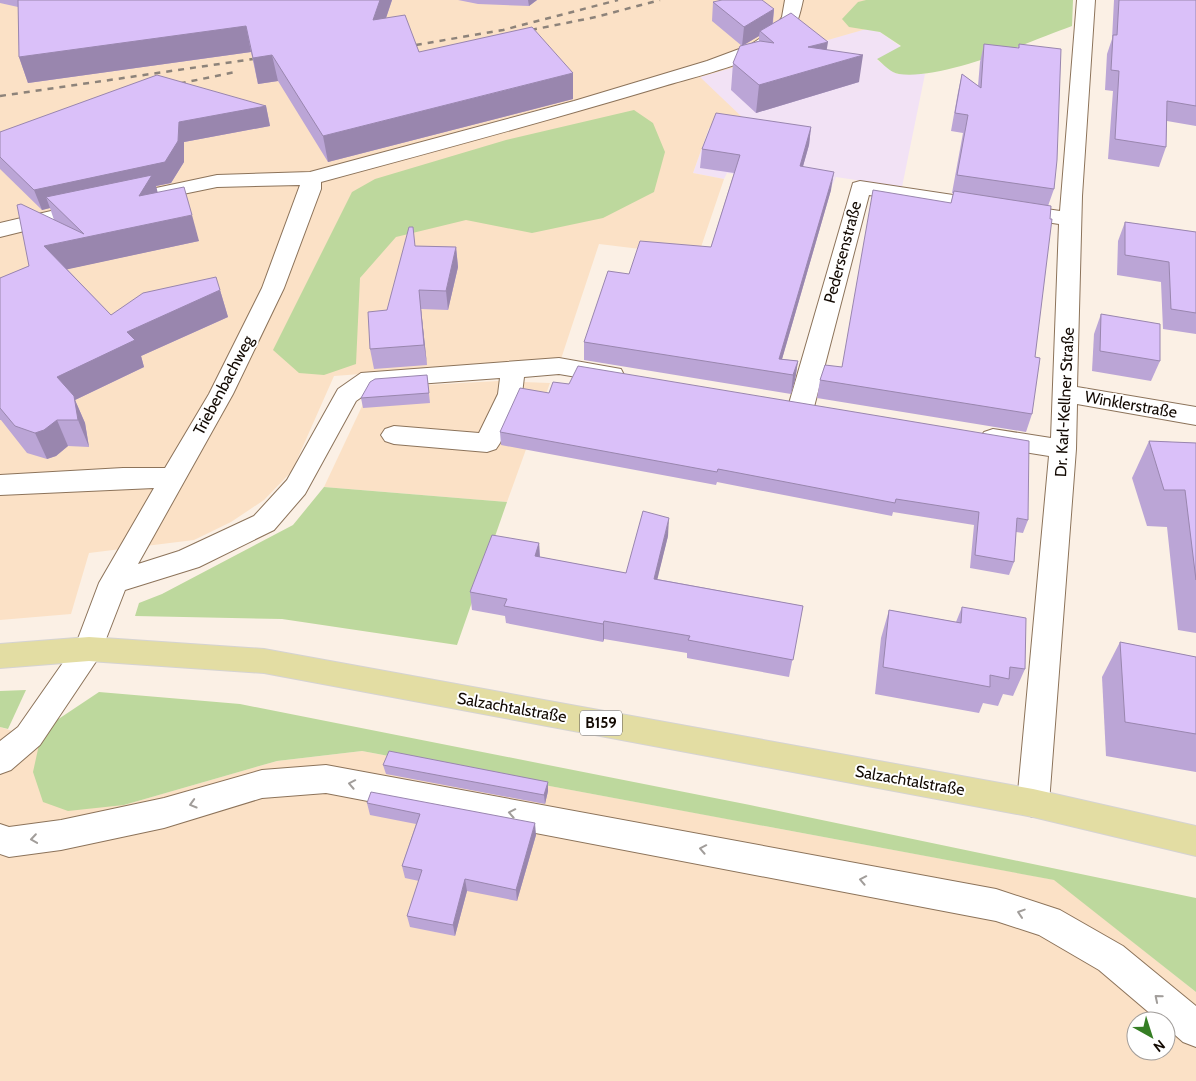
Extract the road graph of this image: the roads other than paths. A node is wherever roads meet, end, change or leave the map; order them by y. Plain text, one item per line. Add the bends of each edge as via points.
1 (794, 0) edge
2 (1086, 0) edge
3 (311, 178) junction
4 (134, 198) edge
5 (107, 204) edge
6 (1071, 219) junction
7 (0, 230) edge
8 (513, 369) junction
9 (638, 380) edge
10 (1065, 393) junction
11 (801, 407) edge
12 (1196, 416) edge
13 (966, 434) edge
14 (394, 435) dead end
15 (1063, 449) junction
16 (172, 478) junction
17 (0, 485) edge
18 (114, 583) junction
19 (89, 649) junction
20 (0, 656) edge
21 (0, 760) edge
22 (1033, 803) junction
23 (0, 839) edge
24 (1196, 841) edge
25 (1196, 1029) edge

1 - 3 street via 791,16 780,34 757,49 714,65 581,105
2 - 6 street, Dr. Karl-Kellner Straße
3 - 4 street via 217,181
3 - 16 street, Triebenbachweg via 310,189 273,288 221,394
5 - 7 street
6 - 10 street, Dr. Karl-Kellner Straße
6 - 11 street, Pedersenstraße via 860,187
8 - 9 street via 559,366
8 - 14 street via 510,394 487,443
8 - 18 street via 370,379 347,396 296,487 264,523 189,560
10 - 12 street, Winklerstraße
10 - 15 street, Dr. Karl-Kellner Straße
13 - 15 street
15 - 22 street, Dr. Karl-Kellner Straße
16 - 17 street
16 - 18 street, Triebenbachweg
18 - 19 street, Triebenbachweg
19 - 20 main road, Salzachtalstraße / B159
19 - 21 street, Triebenbachweg via 29,736
19 - 22 main road, Salzachtalstraße / B159 via 264,661
22 - 24 main road, Salzachtalstraße / B159
25 -> 23 street via 1111,958 1048,922 996,905 326,779 262,784 164,813 61,835 9,842

